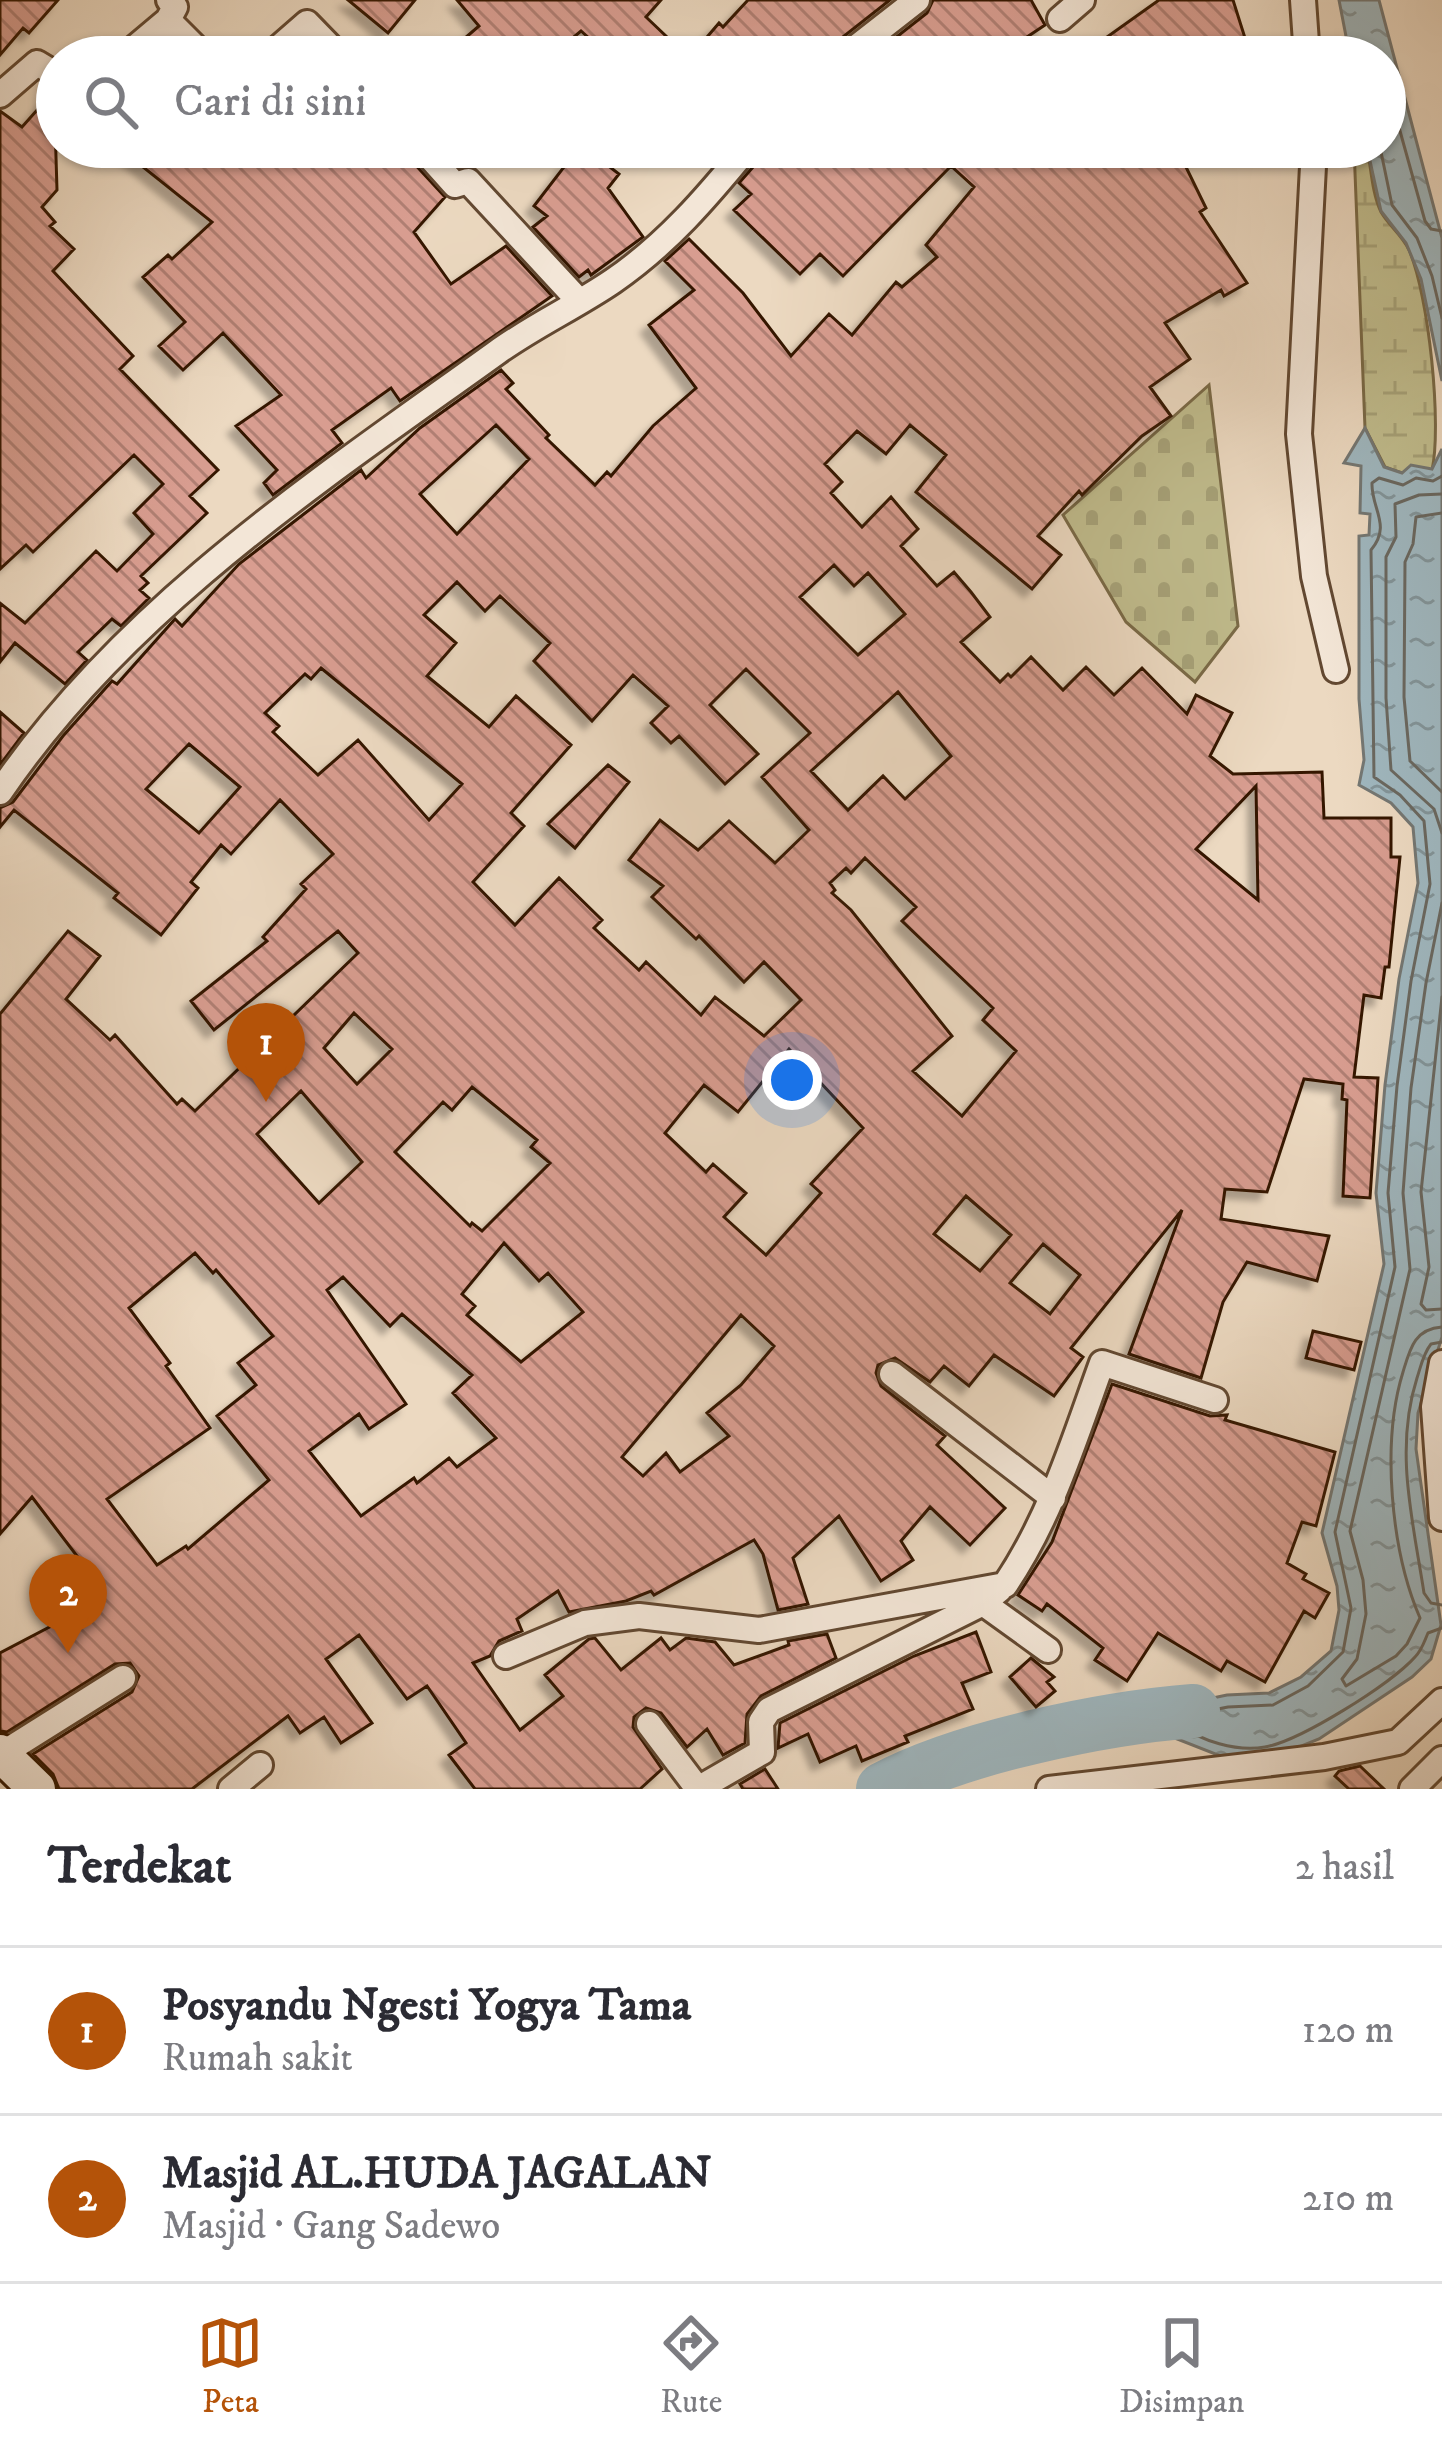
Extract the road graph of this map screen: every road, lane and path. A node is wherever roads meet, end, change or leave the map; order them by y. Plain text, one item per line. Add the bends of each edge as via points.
1 (917, 0) edge
2 (1082, 0) edge
3 (1303, 0) edge
4 (168, 10) edge
5 (1060, 19) dead end
6 (144, 36) edge
7 (189, 36) edge
8 (292, 36) edge
9 (320, 36) edge
10 (871, 36) edge
11 (1306, 36) edge
12 (36, 63) edge
13 (0, 94) edge
14 (441, 168) edge
15 (731, 168) edge
16 (1313, 168) edge
17 (579, 301) junction
18 (1336, 670) dead end
19 (0, 792) edge
20 (1442, 1363) edge
21 (892, 1375) dead end
22 (1215, 1400) dead end
23 (1053, 1498) junction
24 (1442, 1518) edge
25 (1005, 1585) junction
26 (983, 1603) junction
27 (1048, 1650) dead end
28 (506, 1656) dead end
29 (123, 1678) dead end
30 (1442, 1701) edge
31 (649, 1724) dead end
32 (1, 1753) edge
33 (1442, 1759) edge
34 (260, 1765) dead end
35 (37, 1789) edge
36 (231, 1789) edge
37 (698, 1789) edge
38 (1049, 1789) edge
39 (1412, 1789) edge

1 - 10 street
2 - 5 street
3 - 11 street
4 - 6 street
4 - 7 street
8 - 9 street via 307,23
12 - 13 street
14 - 17 street via 455,184 468,181
15 - 17 street via 684,224
16 - 18 street via 1299,434 1314,576
17 - 19 street via 500,350 210,566 92,676
20 - 24 street via 1434,1407
21 - 23 street
22 - 23 street via 1102,1363
23 - 25 street
25 - 26 street
25 - 28 street via 759,1630 639,1616 585,1623
26 - 27 street
26 - 37 street via 769,1710 760,1722 762,1752
29 - 32 street
30 - 38 street via 1398,1742
31 - 37 street
32 - 35 street
33 - 39 street
34 - 36 street

